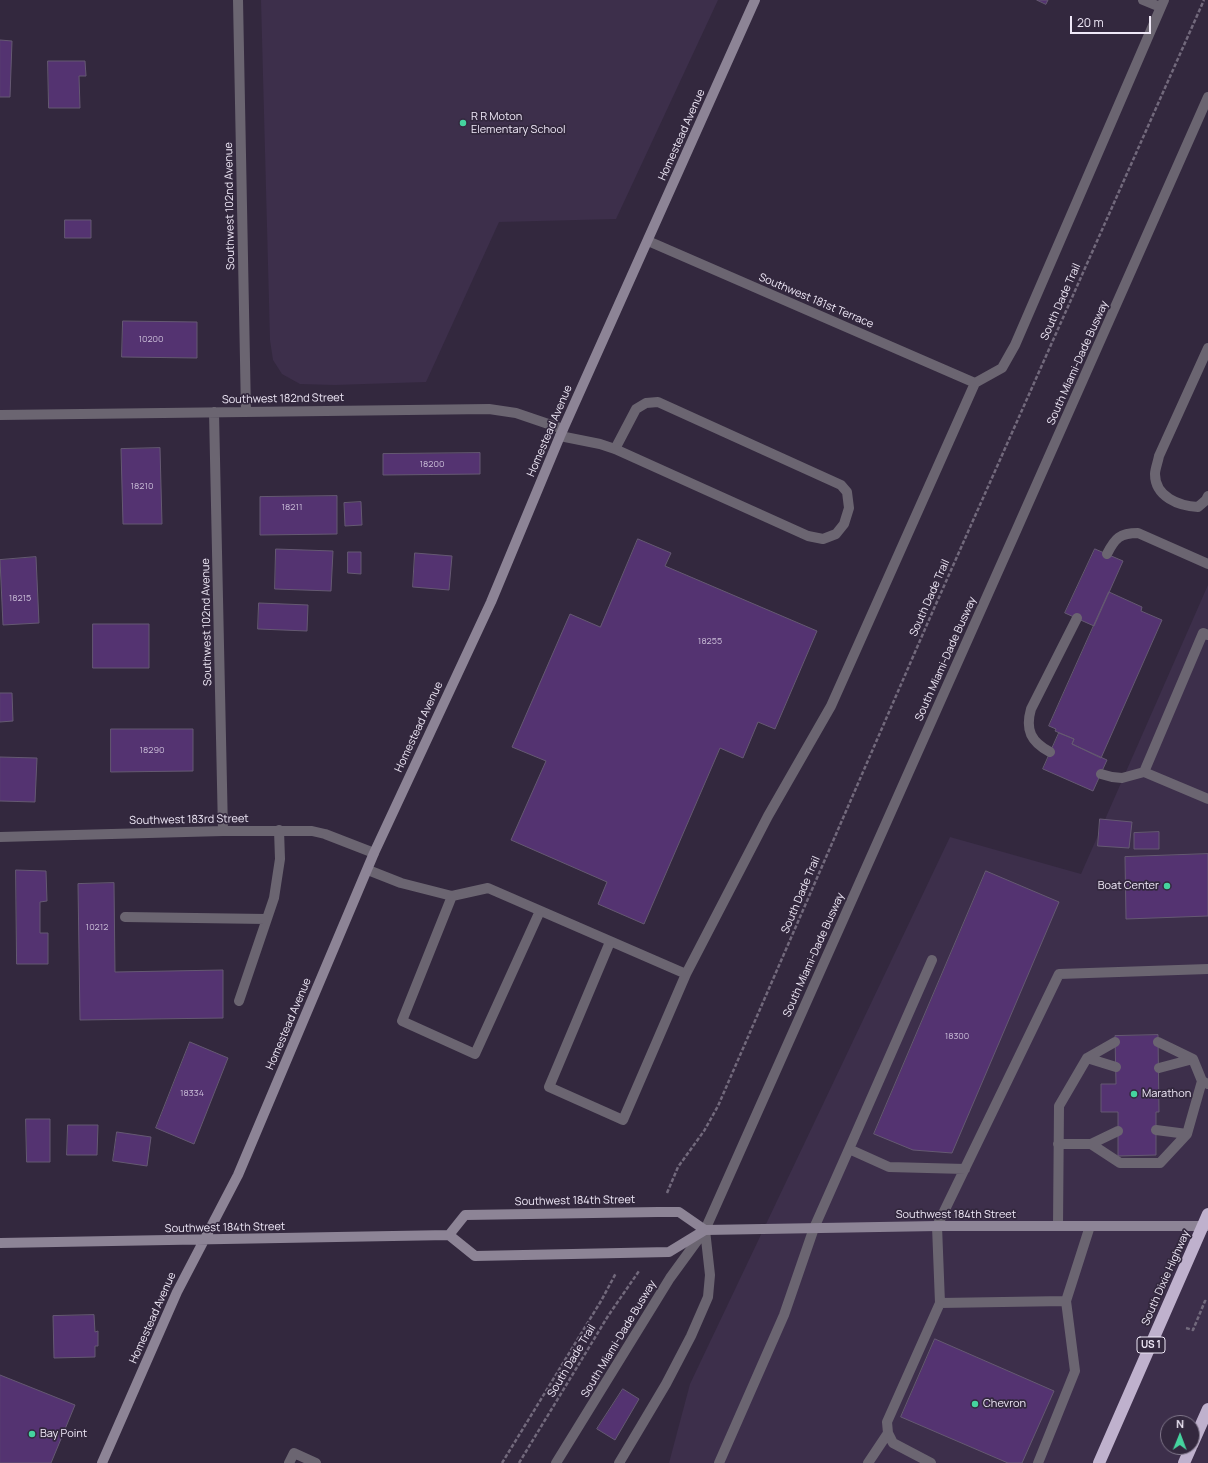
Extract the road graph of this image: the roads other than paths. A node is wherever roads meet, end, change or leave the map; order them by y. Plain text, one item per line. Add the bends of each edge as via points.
1 (238, 0) edge
2 (755, 0) edge
3 (1143, 0) edge
4 (1162, 4) edge
5 (1208, 97) edge
6 (648, 240) junction
7 (1208, 348) edge
8 (975, 383) junction
9 (214, 412) junction
10 (246, 412) junction
11 (0, 415) edge
12 (561, 432) junction
13 (615, 449) junction
14 (1208, 496) edge
15 (1107, 554) dead end
16 (1208, 564) edge
17 (1077, 618) dead end
18 (1208, 635) edge
19 (1050, 752) dead end
20 (1144, 772) junction
21 (1101, 774) dead end
22 (1208, 799) edge
23 (279, 830) junction
24 (223, 831) junction
25 (0, 837) edge
26 (374, 853) junction
27 (368, 870) junction
28 (452, 896) junction
29 (540, 911) junction
30 (125, 917) dead end
31 (266, 919) junction
32 (610, 942) junction
33 (932, 960) dead end
34 (1208, 969) edge
35 (686, 974) junction
36 (239, 1001) dead end
37 (1115, 1042) dead end
38 (1158, 1042) dead end
39 (1087, 1058) junction
40 (1193, 1059) junction
41 (1116, 1068) dead end
42 (1158, 1068) dead end
43 (1205, 1082) edge
44 (1156, 1130) dead end
45 (1118, 1131) dead end
46 (1187, 1134) junction
47 (1058, 1144) junction
48 (1092, 1144) junction
49 (849, 1149) junction
50 (965, 1169) junction
51 (1208, 1214) edge
52 (937, 1226) junction
53 (1058, 1226) junction
54 (1090, 1226) junction
55 (1205, 1226) edge
56 (814, 1228) junction
57 (705, 1230) junction
58 (450, 1235) junction
59 (203, 1240) junction
60 (0, 1243) edge
61 (1066, 1301) junction
62 (940, 1303) junction
63 (1208, 1409) edge
64 (1200, 1428) edge
65 (888, 1434) junction
66 (104, 1462) edge
67 (289, 1463) edge
68 (316, 1463) edge
69 (556, 1463) edge
70 (619, 1463) edge
71 (719, 1463) edge
72 (868, 1463) edge
73 (931, 1463) edge
74 (1038, 1463) edge
75 (1099, 1463) edge

1 - 10 street, Southwest 102nd Avenue
2 - 6 street, Homestead Avenue
3 - 4 street
4 - 8 street via 1015,345 1002,368
5 - 57 street, South Miami-Dade Busway
6 - 8 street, Southwest 181st Terrace
6 - 12 street, Homestead Avenue
7 - 14 street via 1159,456 1155,473 1156,486 1175,502 1198,507
8 - 35 street via 831,706 768,816
9 - 10 street, Southwest 182nd Street
9 - 11 street, Southwest 182nd Street
9 - 24 street, Southwest 102nd Avenue
10 - 12 street, Southwest 182nd Street via 489,409 516,413
12 - 13 street, Southwest 182nd Street
12 - 26 street, Homestead Avenue via 491,602
13 - 13 street, Southwest 182nd Street via 808,536 823,539 836,534 844,524 849,508 847,492 840,485 658,402 646,403 636,409
15 - 16 street via 1111,544 1121,536 1126,533 1138,533
17 - 19 street via 1029,716 1031,735 1040,747
18 - 20 street via 1203,633
20 - 21 street via 1122,778
20 - 22 street
23 - 24 street, Southwest 183rd Street
23 - 26 street, Southwest 183rd Street via 319,832
23 - 31 street via 280,859 274,898
24 - 25 street, Southwest 183rd Street
26 - 27 street, Homestead Avenue
27 - 28 street via 401,883
27 - 59 street, Homestead Avenue via 238,1176
28 - 29 street via 488,888
28 - 29 street via 402,1021 476,1054
29 - 32 street
30 - 31 street
31 - 36 street
32 - 35 street
32 - 35 street via 549,1087 623,1120
33 - 49 street
34 - 50 street via 1058,974
37 - 39 street
38 - 40 street
39 - 41 street
39 - 47 street via 1059,1106
40 - 42 street
40 - 43 street
43 - 46 street
44 - 46 street
45 - 48 street
46 - 48 street via 1160,1163 1120,1163
47 - 48 street
47 - 53 street
49 - 50 street via 889,1167
49 - 56 street
50 - 52 street
51 - 55 highway, South Dixie Highway / US 1
52 - 53 street, Southwest 184th Street
52 - 56 street, Southwest 184th Street
52 - 62 street
53 - 54 street, Southwest 184th Street
54 - 55 street, Southwest 184th Street
54 - 61 street
55 - 75 highway, South Dixie Highway / US 1
56 - 57 street, Southwest 184th Street
56 - 71 street via 784,1315
57 - 58 street via 669,1252 475,1256
57 - 58 street, Southwest 184th Street via 679,1212 580,1213 465,1216
57 - 69 street, South Miami-Dade Busway via 670,1278
57 - 70 street via 710,1275 708,1297 666,1384
58 - 59 street, Southwest 184th Street
59 - 60 street, Southwest 184th Street
59 - 66 street, Homestead Avenue via 177,1292
61 - 62 street
61 - 74 street via 1075,1372
62 - 65 street via 887,1422
63 - 64 highway
65 - 72 street
65 - 73 street via 893,1443
67 - 68 street via 294,1453

